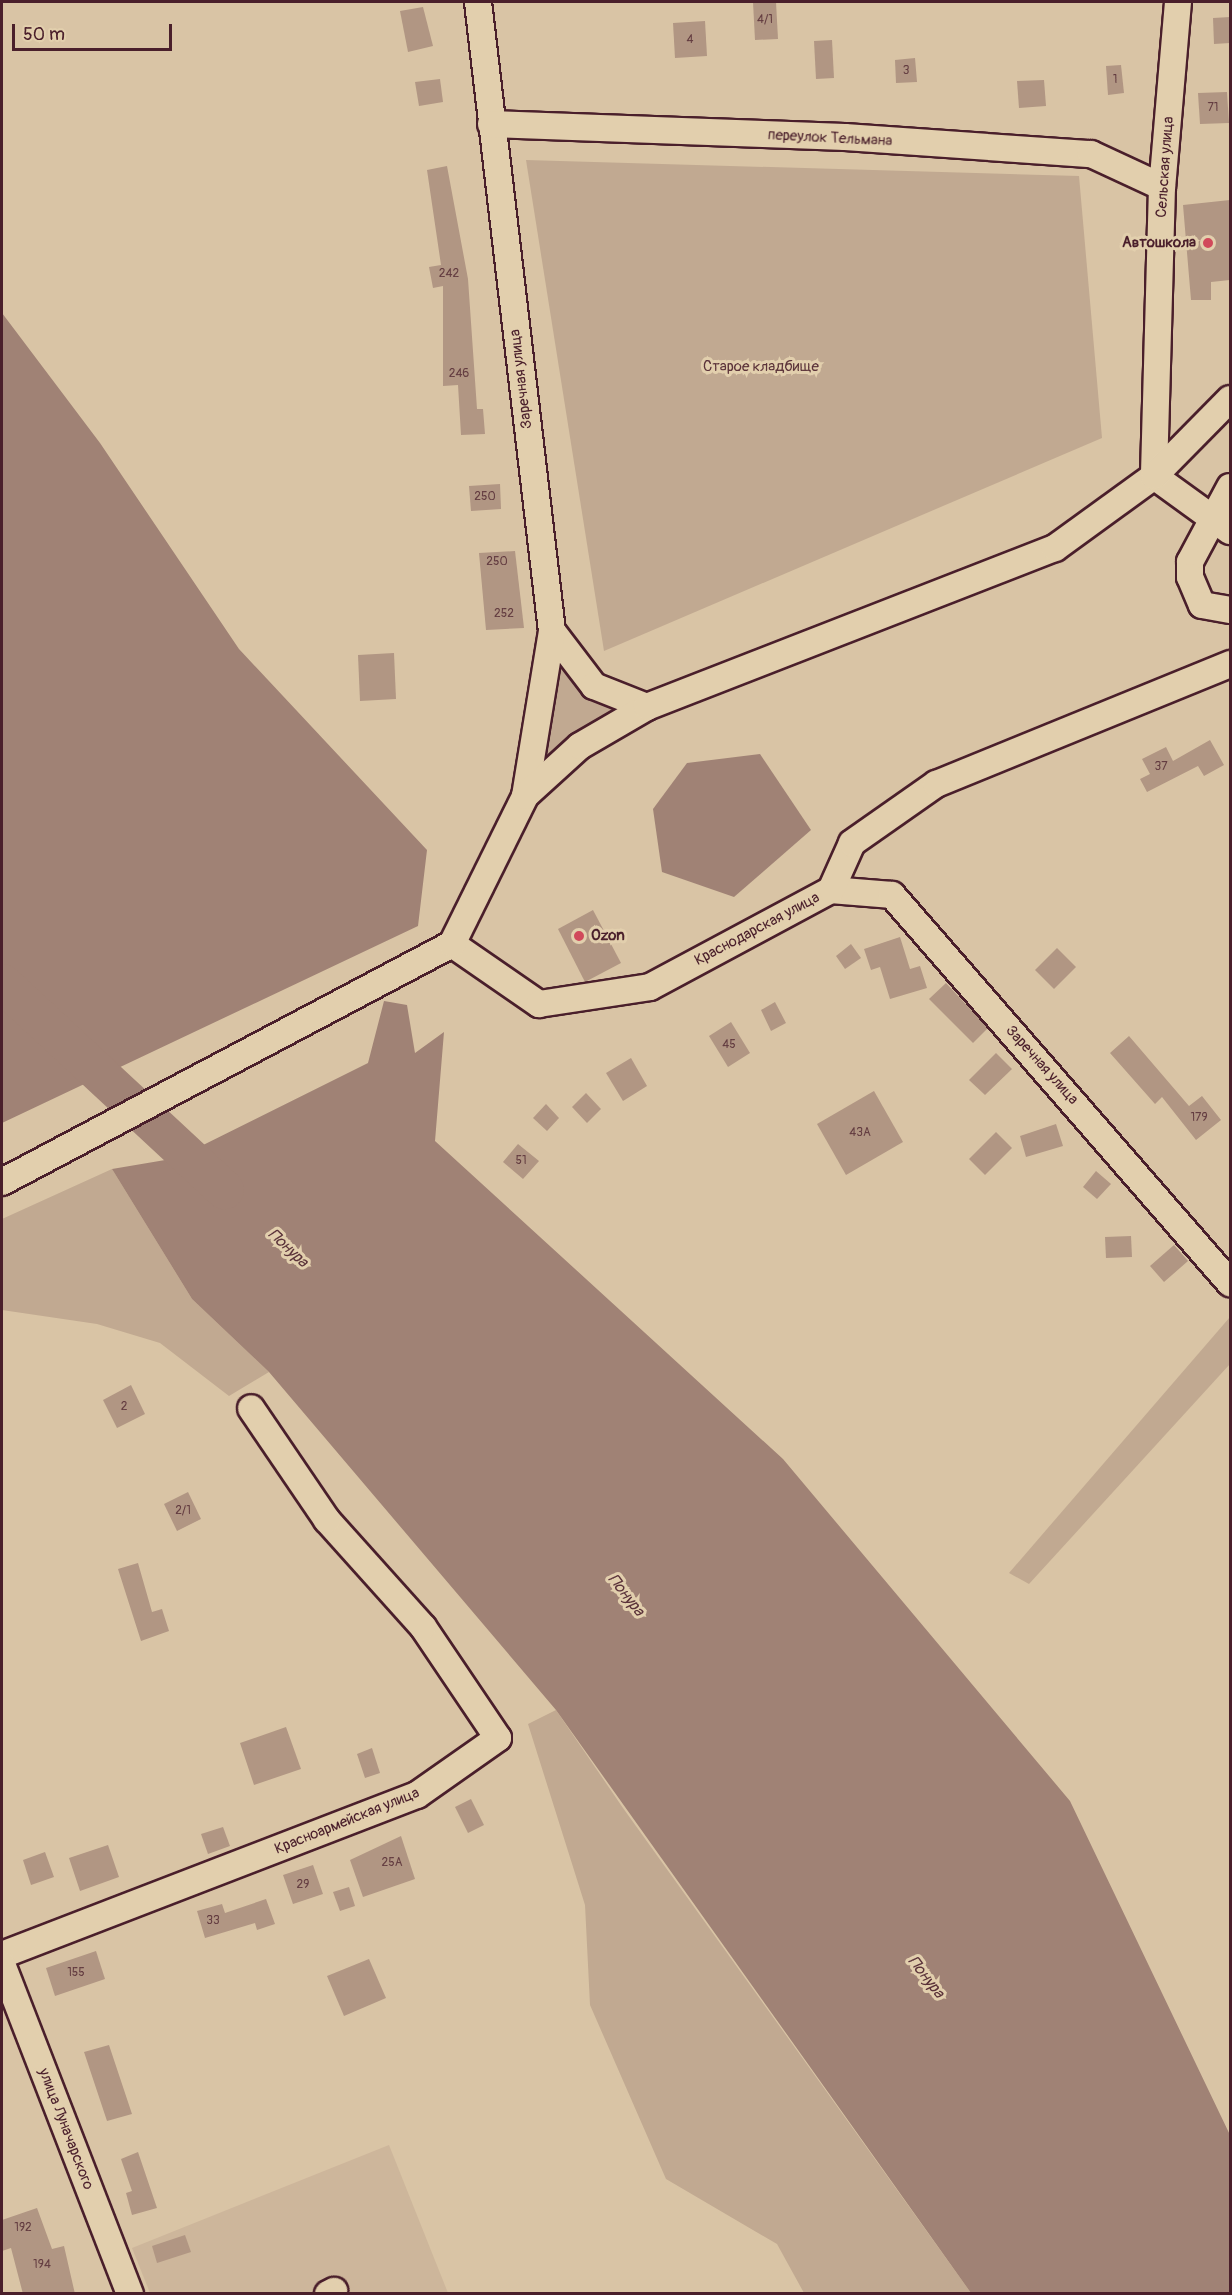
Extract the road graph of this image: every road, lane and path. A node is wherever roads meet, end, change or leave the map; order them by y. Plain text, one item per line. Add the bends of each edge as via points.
1 (478, 2) edge
2 (1178, 2) edge
3 (491, 124) junction
4 (1162, 187) junction
5 (1230, 399) edge
6 (1154, 476) junction
7 (1230, 487) edge
8 (1223, 525) edge
9 (1230, 610) edge
10 (552, 631) junction
11 (1230, 664) edge
12 (647, 707) junction
13 (525, 796) junction
14 (831, 890) junction
15 (452, 944) junction
16 (2, 1182) edge
17 (1230, 1283) edge
18 (251, 1408) dead end
19 (2, 1955) edge
20 (2, 1964) edge
21 (129, 2294) edge

1 - 3 street, Заречная улица
2 - 4 street, Сельская улица
3 - 4 street, переулок Тельмана via 845,137 1091,154
3 - 10 street, Заречная улица
4 - 6 street, Сельская улица
5 - 6 street
6 - 8 street
6 - 12 street via 1055,548
7 - 8 street
8 - 9 street via 1190,562 1190,577 1202,605
10 - 12 street via 594,686
10 - 13 street
11 - 14 street, Краснодарская улица via 936,784 852,843
12 - 13 street via 580,746
13 - 15 street
14 - 15 street, Краснодарская улица via 650,987 539,1004
14 - 17 street, Заречная улица via 892,896
15 - 16 street via 388,974
18 - 19 street, Красноармейская улица via 327,1520 423,1627 498,1738 417,1795
20 - 21 street, улица Луначарского

